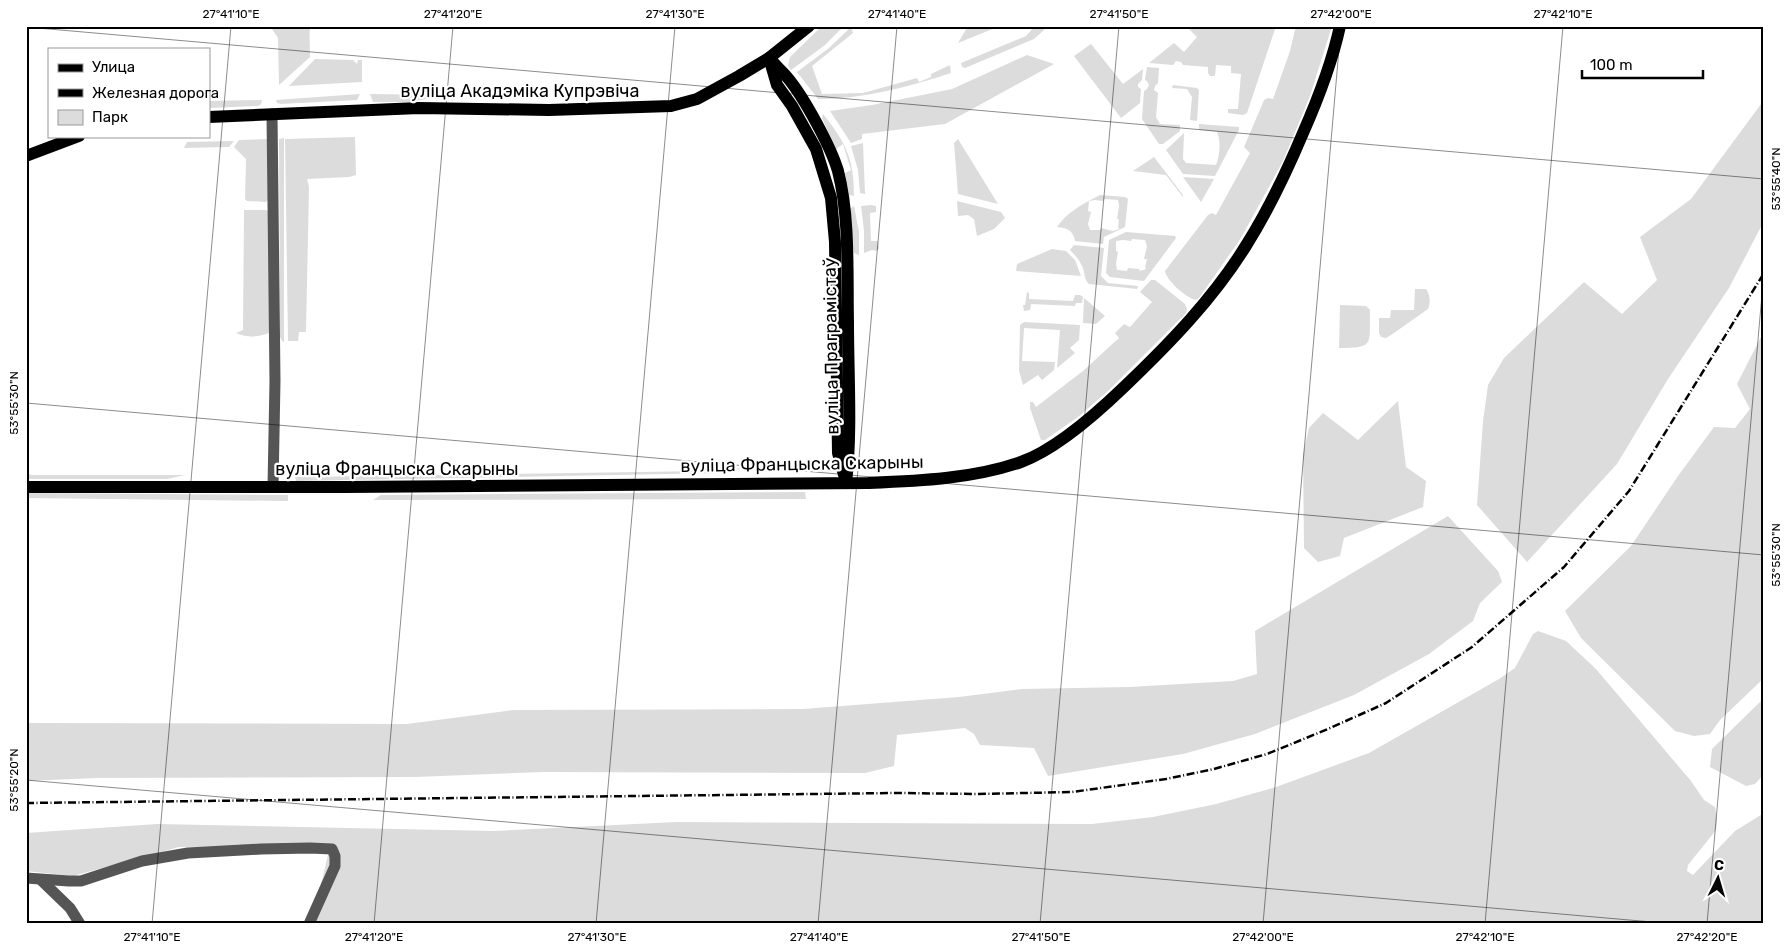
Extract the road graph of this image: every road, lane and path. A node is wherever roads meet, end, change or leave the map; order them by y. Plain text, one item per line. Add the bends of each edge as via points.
1 (809, 26) edge
2 (1340, 26) edge
3 (769, 58) junction
4 (272, 114) junction
5 (210, 117) edge
6 (74, 138) edge
7 (26, 156) edge
8 (846, 483) junction
9 (273, 487) junction
10 (26, 488) edge
11 (26, 878) edge
12 (41, 880) junction
13 (80, 924) edge
14 (309, 924) edge

1 - 3 main road, вуліца Акадэміка Купрэвіча
2 - 8 main road, вуліца Францыска Скарыны via 1317,102 1286,173 1246,246 1199,310 1100,410 1038,454 987,472 925,480
3 - 4 main road, вуліца Акадэміка Купрэвіча via 697,98 671,106 617,109 419,108
3 - 8 main road, вуліца Праграмістаў via 776,85 816,149 831,198 835,242 838,453
4 - 5 main road, вуліца Акадэміка Купрэвіча
4 - 9 street
6 - 7 main road
8 - 9 main road, вуліца Францыска Скарыны
9 - 10 main road, вуліца Францыска Скарыны
11 - 12 street
12 - 13 street via 70,908
12 - 14 street via 81,880 142,860 188,853 271,848 332,849 336,856 335,866

